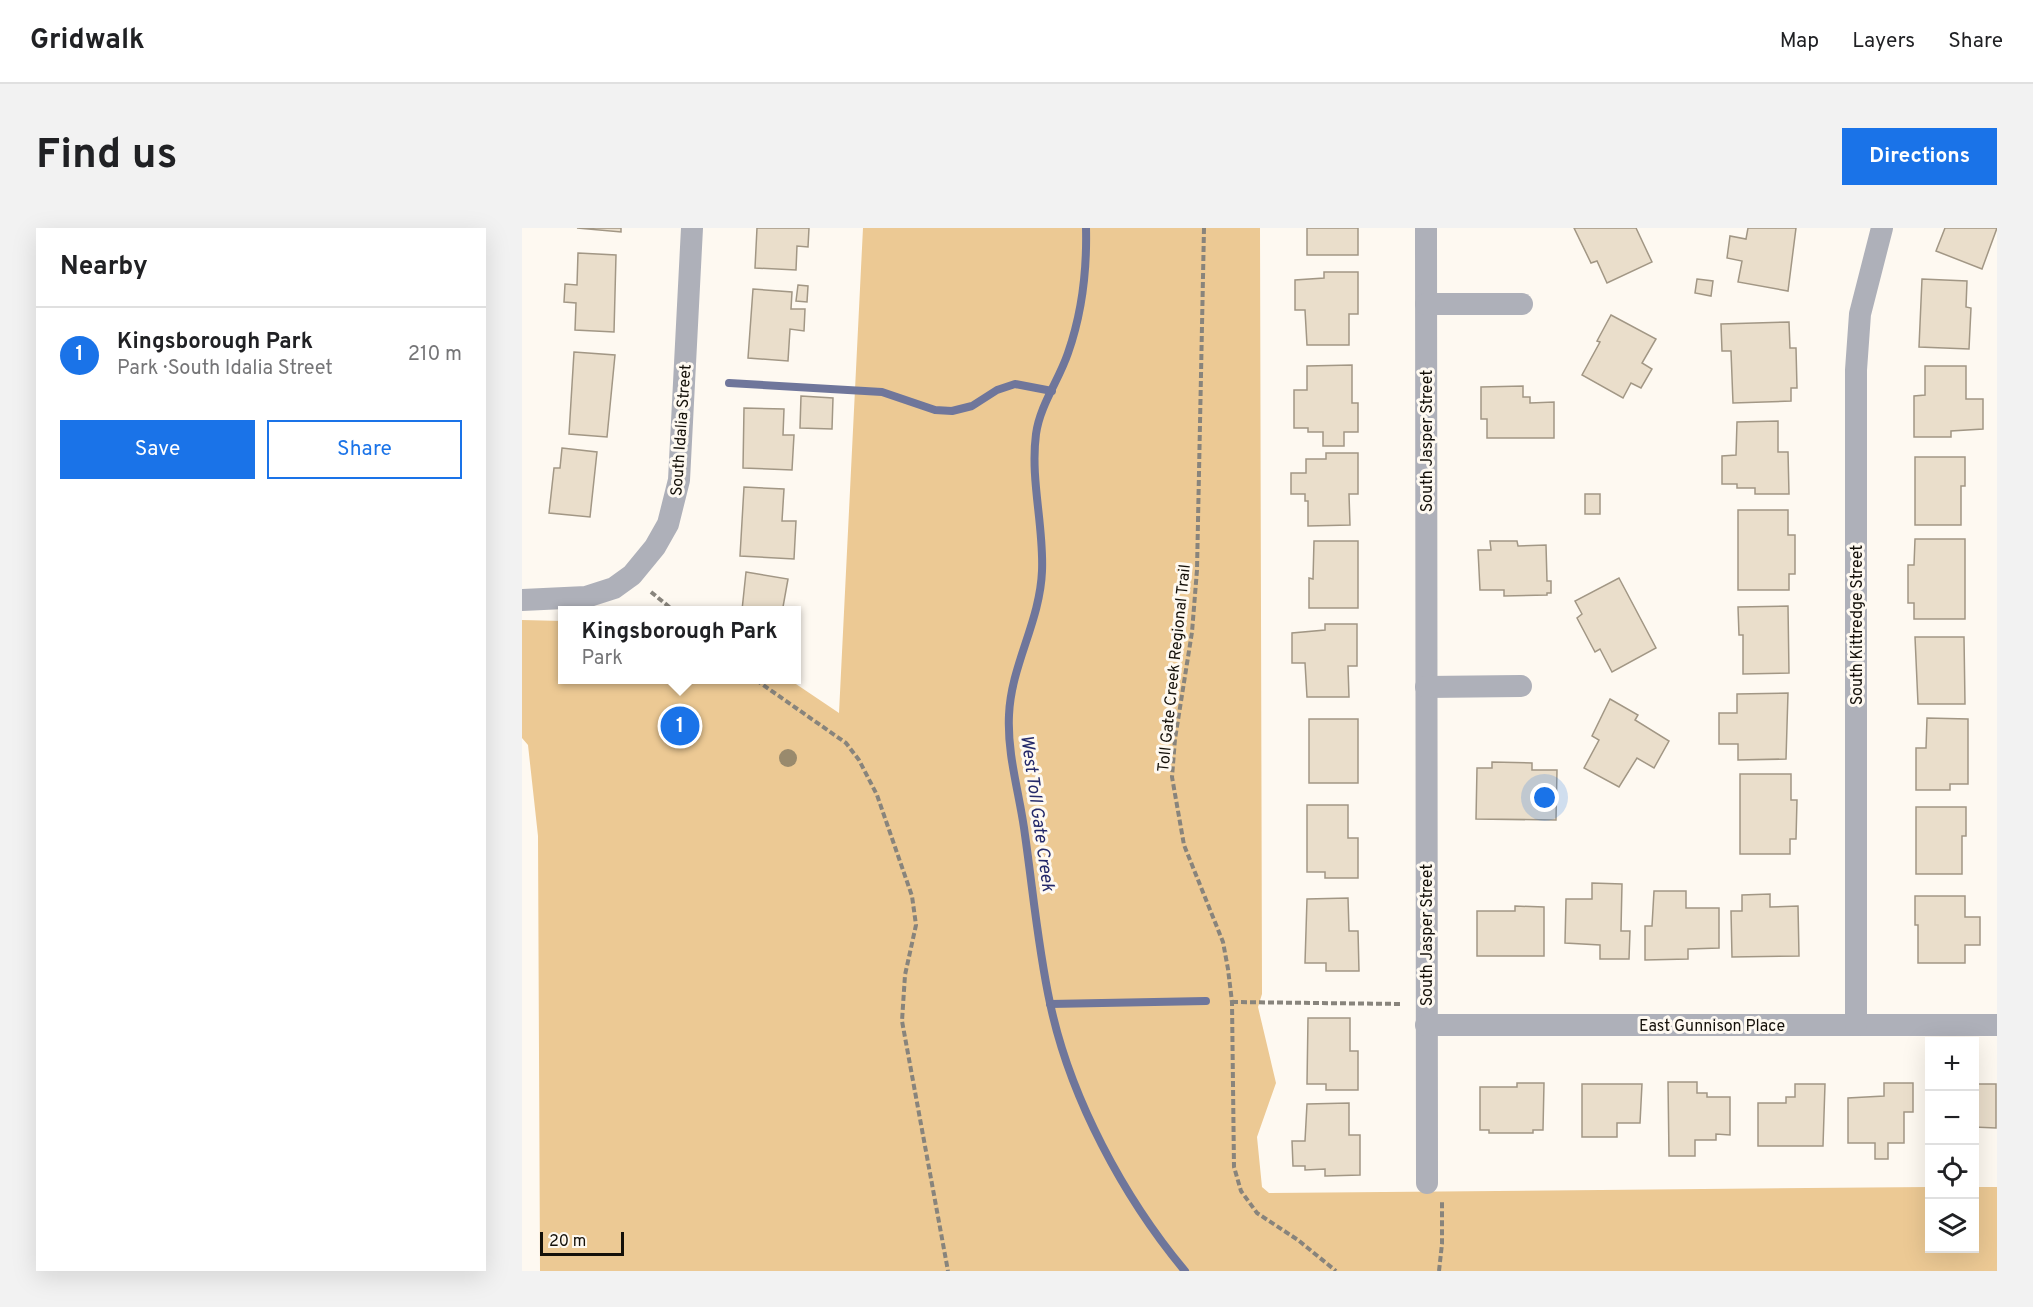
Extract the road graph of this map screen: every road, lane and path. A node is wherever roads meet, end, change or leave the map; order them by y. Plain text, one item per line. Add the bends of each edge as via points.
1 (692, 228) edge
2 (1204, 228) edge
3 (1426, 228) edge
4 (1882, 228) edge
5 (1426, 304) junction
6 (1522, 304) dead end
7 (522, 600) edge
8 (762, 684) edge
9 (1426, 687) junction
10 (1521, 687) dead end
11 (1232, 1002) junction
12 (1426, 1015) junction
13 (1856, 1025) junction
14 (1997, 1025) edge
15 (1427, 1182) joint
16 (948, 1271) edge
17 (1336, 1271) edge
18 (1439, 1271) edge

1 - 7 street, South Idalia Street via 679,480 668,524 632,575 614,588 579,598
2 - 11 path, Toll Gate Creek Regional Trail via 1197,570 1172,777 1184,845 1223,942
3 - 5 street, South Jasper Street
4 - 13 street, South Kittredge Street via 1860,314 1856,370
5 - 6 street
5 - 9 street, South Jasper Street
8 - 16 path via 846,743 859,760 877,795 912,896 916,925 905,975 902,1021
9 - 10 street
9 - 12 street, South Jasper Street
11 - 12 path
11 - 17 path, Toll Gate Creek Regional Trail via 1233,1148 1241,1191 1257,1213
12 - 13 street, East Gunnison Place
12 - 15 street, South Jasper Street
13 - 14 street, East Gunnison Place
15 - 18 path via 1442,1185

